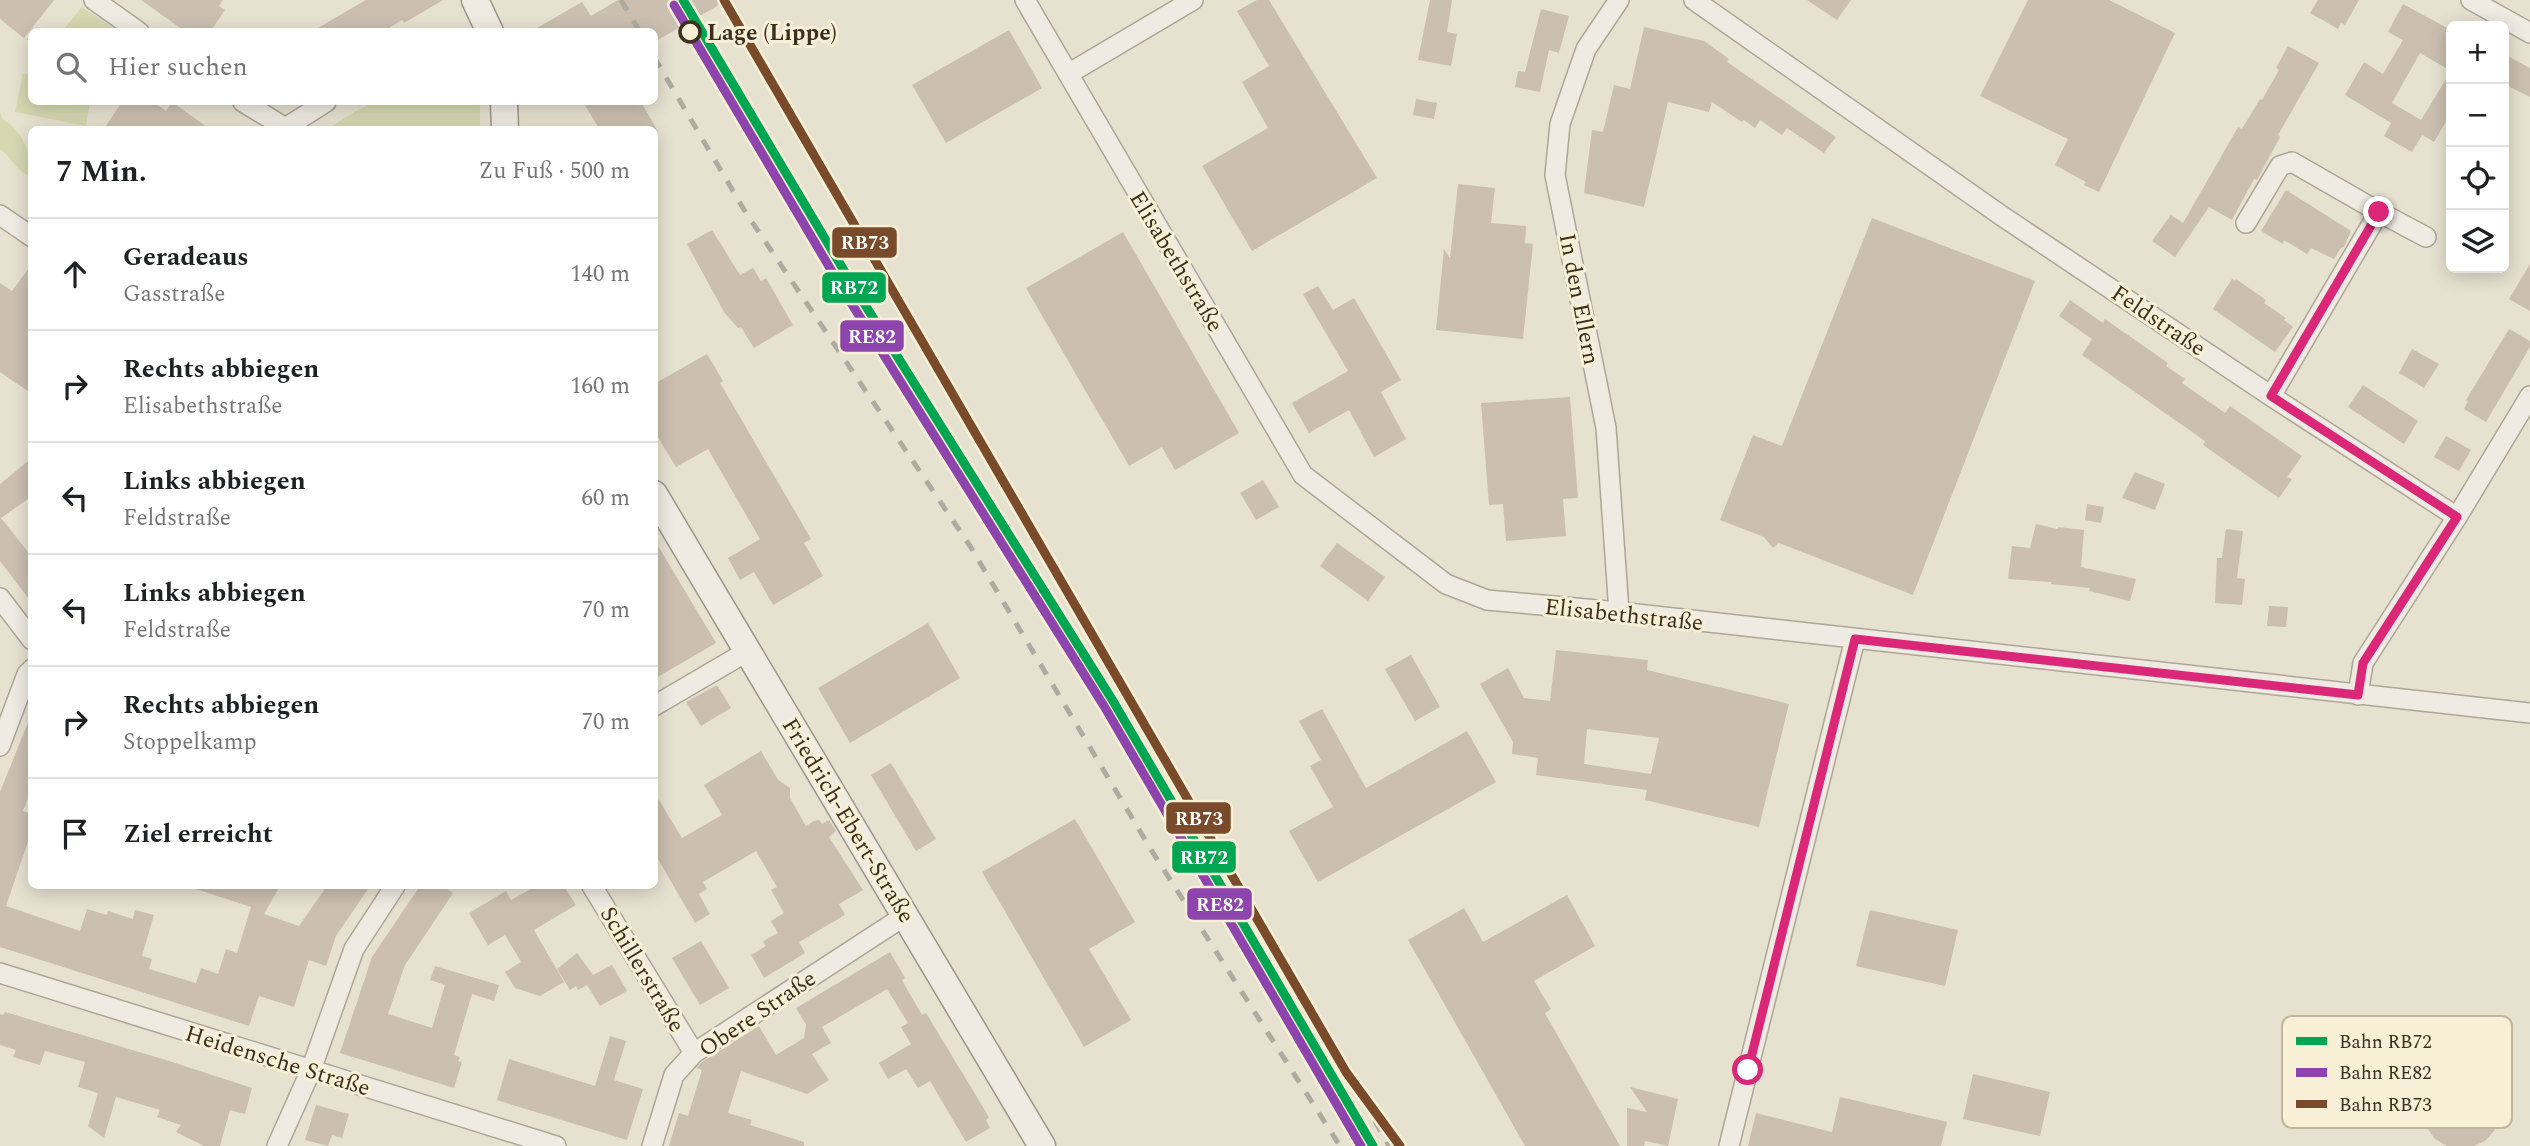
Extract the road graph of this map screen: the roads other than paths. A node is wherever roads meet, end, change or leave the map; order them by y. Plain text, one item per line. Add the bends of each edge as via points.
1 (94, 0) edge
2 (475, 0) edge
3 (1025, 0) edge
4 (1193, 0) edge
5 (1619, 0) edge
6 (1694, 0) edge
7 (2471, 0) edge
8 (133, 28) edge
9 (482, 28) edge
10 (2530, 33) edge
11 (1068, 74) junction
12 (248, 105) edge
13 (321, 105) edge
14 (504, 105) edge
15 (280, 126) edge
16 (286, 126) edge
17 (505, 126) edge
18 (2379, 212) junction
19 (0, 215) edge
20 (2246, 223) dead end
21 (28, 234) edge
22 (2426, 237) dead end
23 (2271, 396) junction
24 (2530, 396) edge
25 (658, 501) edge
26 (2457, 517) junction
27 (0, 598) edge
28 (1619, 612) junction
29 (28, 635) edge
30 (1855, 639) junction
31 (748, 651) junction
32 (28, 673) edge
33 (2358, 695) junction
34 (658, 704) edge
35 (2530, 713) edge
36 (0, 746) edge
37 (393, 889) edge
38 (594, 889) edge
39 (906, 915) junction
40 (0, 973) edge
41 (694, 1053) junction
42 (311, 1070) junction
43 (277, 1146) edge
44 (556, 1146) edge
45 (652, 1146) edge
46 (1042, 1146) edge
47 (1729, 1146) edge

1 - 8 street
2 - 9 main road
3 - 11 street, Elisabethstraße
4 - 11 street
5 - 28 street, In den Ellern via 1586,49 1560,124 1555,175 1606,428
6 - 23 street, Feldstraße via 2002,216
7 - 10 street
11 - 28 street, Elisabethstraße via 1303,475 1446,584 1487,600
12 - 15 street
13 - 16 street
14 - 17 main road
18 - 20 street via 2292,162 2280,166
18 - 22 street
18 - 23 street
19 - 21 street
23 - 26 street, Feldstraße
24 - 26 street
25 - 31 main road, Friedrich-Ebert-Straße
26 - 33 street via 2363,663
27 - 29 street
28 - 30 street, Elisabethstraße
30 - 33 street, Elisabethstraße
30 - 47 street
31 - 34 street
31 - 39 main road, Friedrich-Ebert-Straße
32 - 36 street
33 - 35 street, Elisabethstraße
37 - 42 street via 354,949
38 - 41 street, Schillerstraße
39 - 41 street, Obere Straße
39 - 46 main road, Friedrich-Ebert-Straße
40 - 42 street, Heidensche Straße
41 - 45 street, Obere Straße via 674,1075
42 - 43 street
42 - 44 street, Heidensche Straße

